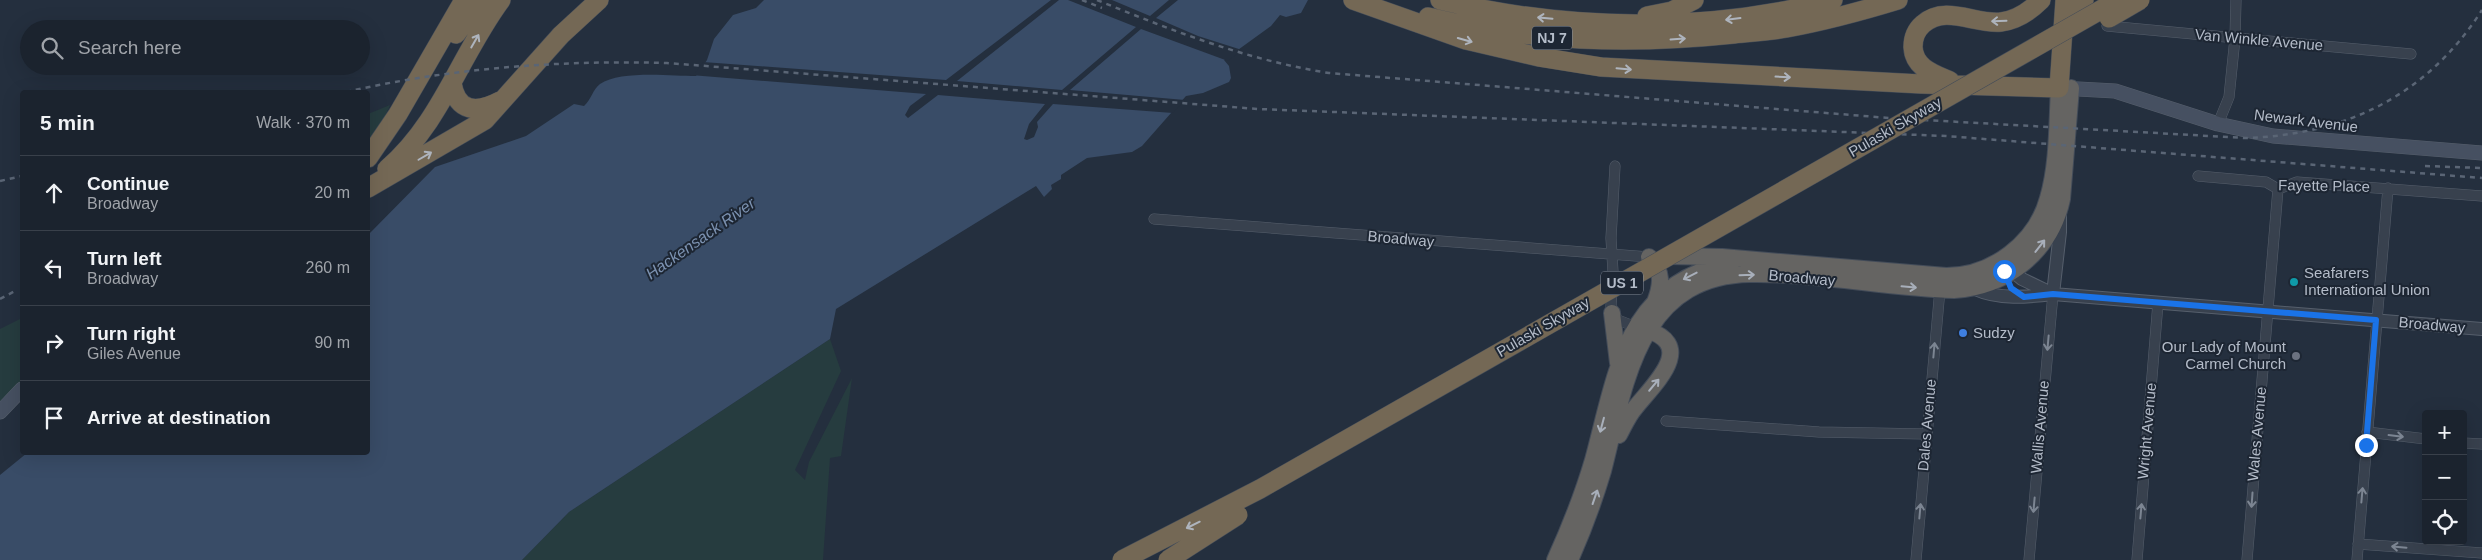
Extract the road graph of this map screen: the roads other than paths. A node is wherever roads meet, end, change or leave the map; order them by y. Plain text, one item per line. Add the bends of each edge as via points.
1 (464, 0) edge
2 (482, 0) edge
3 (501, 0) edge
4 (599, 0) edge
5 (1353, 0) edge
6 (1371, 0) edge
7 (1440, 0) edge
8 (1694, 0) edge
9 (1832, 0) edge
10 (1872, 0) edge
11 (1898, 0) edge
12 (2041, 0) edge
13 (2065, 0) edge
14 (2118, 0) edge
15 (2140, 0) edge
16 (2236, 0) edge
17 (2079, 6) edge
18 (1594, 22) junction
19 (2108, 26) dead end
20 (1737, 33) junction
21 (2235, 38) junction
22 (2411, 54) dead end
23 (452, 83) junction
24 (1955, 84) junction
25 (2065, 88) junction
26 (507, 96) junction
27 (2218, 124) junction
28 (385, 135) junction
29 (2482, 153) edge
30 (370, 155) edge
31 (1616, 166) dead end
32 (2198, 176) dead end
33 (370, 180) edge
34 (370, 187) edge
35 (2278, 188) junction
36 (2388, 188) junction
37 (2482, 196) edge
38 (2060, 205) junction
39 (1154, 219) dead end
40 (1611, 255) junction
41 (1649, 257) junction
42 (1754, 261) junction
43 (2006, 270) junction
44 (1975, 288) junction
45 (1940, 289) junction
46 (2053, 294) junction
47 (2024, 297) junction
48 (1654, 302) junction
49 (2158, 303) junction
50 (2267, 312) junction
51 (1612, 314) junction
52 (2376, 320) junction
53 (1641, 328) junction
54 (2482, 329) edge
55 (1618, 370) junction
56 (20, 391) edge
57 (0, 412) edge
58 (1666, 421) dead end
59 (2367, 432) junction
60 (1926, 434) junction
61 (2422, 439) edge
62 (2467, 443) edge
63 (2482, 444) edge
64 (1602, 471) junction
65 (2358, 544) junction
66 (2482, 553) edge
67 (1122, 560) edge
68 (1168, 560) edge
69 (1555, 560) edge
70 (1570, 560) edge
71 (1916, 560) edge
72 (2029, 560) edge
73 (2137, 560) edge
74 (2247, 560) edge
75 (2357, 560) edge

1 - 28 highway
2 - 28 highway via 452,39 402,117
23 -> 3 highway
4 - 26 highway via 561,35
5 -> 24 highway via 1448,35 1539,57 1621,69
6 -> 20 highway, NJ 7 via 1470,26 1565,40 1646,41
18 -> 7 highway, NJ 7 via 1520,15
8 - 18 highway via 1660,14
9 -> 18 highway, NJ 7 via 1768,14 1711,21 1626,25
10 - 20 highway, NJ 7
11 - 20 highway via 1807,24
12 -> 24 highway via 2020,17 2000,22 1942,14 1929,18 1917,29 1913,40 1916,61 1928,72
13 - 25 highway
14 -> 67 highway, Pulaski Skyway / US 1, bridge via 1252,493
15 - 68 highway, Pulaski Skyway / US 1, bridge via 1274,494
16 - 21 street
17 - 25 highway
19 - 21 street, Van Winkle Avenue
21 - 22 street, Van Winkle Avenue
21 - 27 street via 2229,97
23 - 26 highway via 457,98 470,108 484,109
23 - 33 highway via 416,140
24 - 25 highway
25 - 27 main road, Newark Avenue via 2122,93
25 - 38 highway
25 - 43 highway via 2047,204
34 -> 26 highway via 480,123
27 - 29 main road, Newark Avenue via 2273,136
28 - 30 highway
31 - 40 street
32 - 35 street, Fayette Place via 2266,182
35 - 36 street, Fayette Place via 2297,182
35 - 50 street, Wales Avenue
36 - 37 street, Fayette Place
36 - 52 street
43 -> 38 highway via 2043,244
38 - 46 street
39 - 40 street, Broadway
40 - 41 street, Broadway
40 - 51 street
41 - 42 highway via 1712,256
41 - 48 highway via 1658,267 1661,277
42 - 43 highway, Broadway via 1946,276
42 -> 48 highway via 1726,263 1702,270
43 - 44 highway
43 - 46 street, Broadway
43 - 47 street via 2014,291
44 - 45 highway, Broadway
44 - 47 street, Broadway via 1988,295
53 -> 45 highway, Broadway via 1685,293 1734,275 1765,274
60 -> 45 street, Dales Avenue
46 - 47 street, Broadway
46 - 49 street, Broadway
46 -> 72 street, Wallis Avenue
48 - 53 highway
49 - 50 street, Broadway
73 -> 49 street, Wright Avenue
50 - 52 street, Broadway
50 -> 74 street, Wales Avenue
51 - 53 street via 1621,322
51 - 55 highway
52 - 54 street, Broadway
52 - 59 street
53 - 55 highway
53 - 64 highway
64 -> 53 highway via 1630,415 1668,366 1668,344 1658,335
55 -> 69 highway via 1584,491
56 - 57 main road
58 - 60 street via 1819,432
59 -> 61 street
65 -> 59 street
71 -> 60 street, Dales Avenue
62 - 63 street
70 -> 64 highway
66 -> 65 street
65 - 75 street

